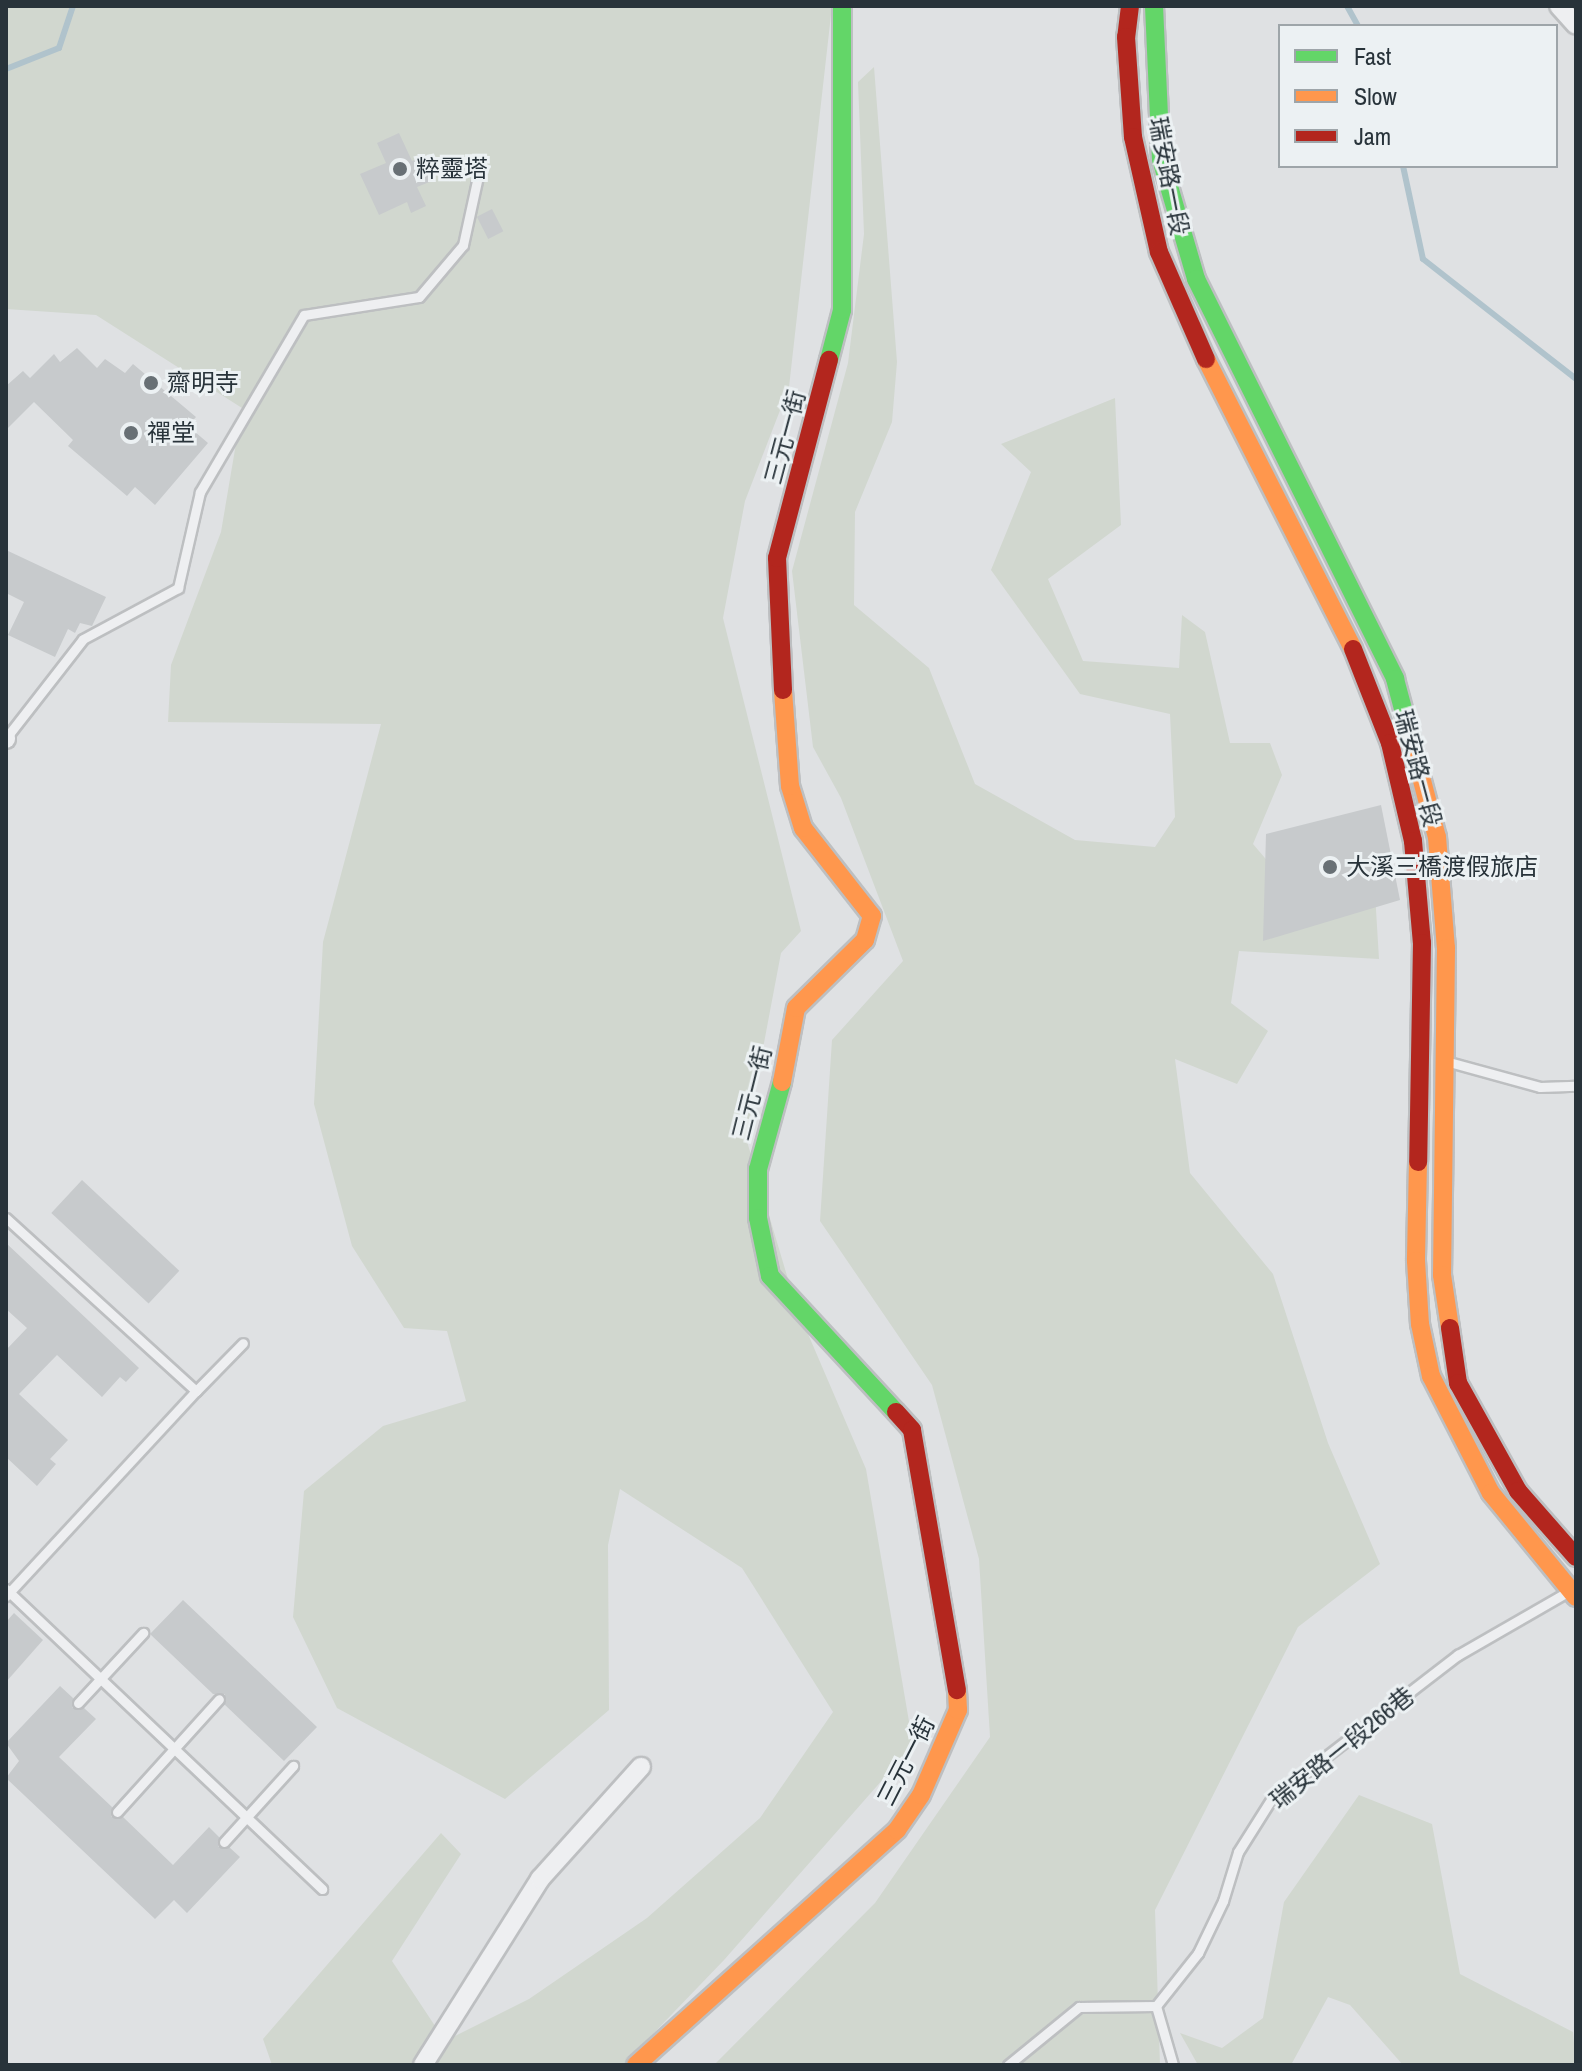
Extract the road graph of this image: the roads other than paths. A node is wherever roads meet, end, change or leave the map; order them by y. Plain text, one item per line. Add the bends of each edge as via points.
1 (842, 6) edge
2 (1130, 6) edge
3 (1154, 6) edge
4 (1559, 6) edge
5 (1576, 25) edge
6 (480, 167) dead end
7 (6, 738) edge
8 (1445, 1061) junction
9 (1421, 1062) junction
10 (1576, 1086) edge
11 (6, 1218) edge
12 (243, 1343) dead end
13 (196, 1391) junction
14 (1576, 1557) edge
15 (7, 1593) edge
16 (1573, 1594) edge
17 (143, 1633) dead end
18 (100, 1680) junction
19 (219, 1699) dead end
20 (78, 1703) dead end
21 (174, 1749) junction
22 (293, 1766) dead end
23 (641, 1767) dead end
24 (117, 1812) dead end
25 (246, 1817) junction
26 (224, 1842) dead end
27 (322, 1889) dead end
28 (1156, 2006) junction
29 (423, 2065) edge
30 (636, 2065) edge
31 (1008, 2065) edge
32 (1173, 2065) edge

1 - 30 main road, 三元一街 via 842,310 780,544 777,601 790,786 803,828 872,916 865,940 796,1008 786,1068 758,1169 758,1218 770,1276 912,1430 955,1665 958,1710 921,1795 897,1830
2 - 9 main road, 瑞安路一段 via 1126,37 1133,137 1159,252 1186,320 1358,657 1390,743 1413,841 1422,943
3 - 8 main road, 瑞安路一段 via 1161,159 1196,279 1350,580 1395,679 1419,756 1437,837 1446,948
4 - 5 street
6 - 7 lane via 463,245 419,297 304,315 200,492 178,588 83,639
8 - 9 lane
8 - 10 lane via 1540,1087
8 - 14 main road, 瑞安路一段 via 1442,1275 1458,1383 1518,1491
9 - 16 main road, 瑞安路一段 via 1416,1261 1420,1324 1431,1376 1491,1493
11 - 13 lane
12 - 13 lane
13 - 15 lane
15 - 18 lane
16 - 28 lane, 瑞安路一段266巷 via 1458,1655 1272,1798 1238,1852 1223,1901 1198,1953
17 - 18 lane
18 - 20 lane
18 - 21 lane
19 - 21 lane
21 - 24 lane
21 - 25 lane
22 - 25 lane
23 - 29 street via 540,1879
25 - 26 lane
25 - 27 lane
28 - 31 lane via 1079,2007
28 - 32 lane

